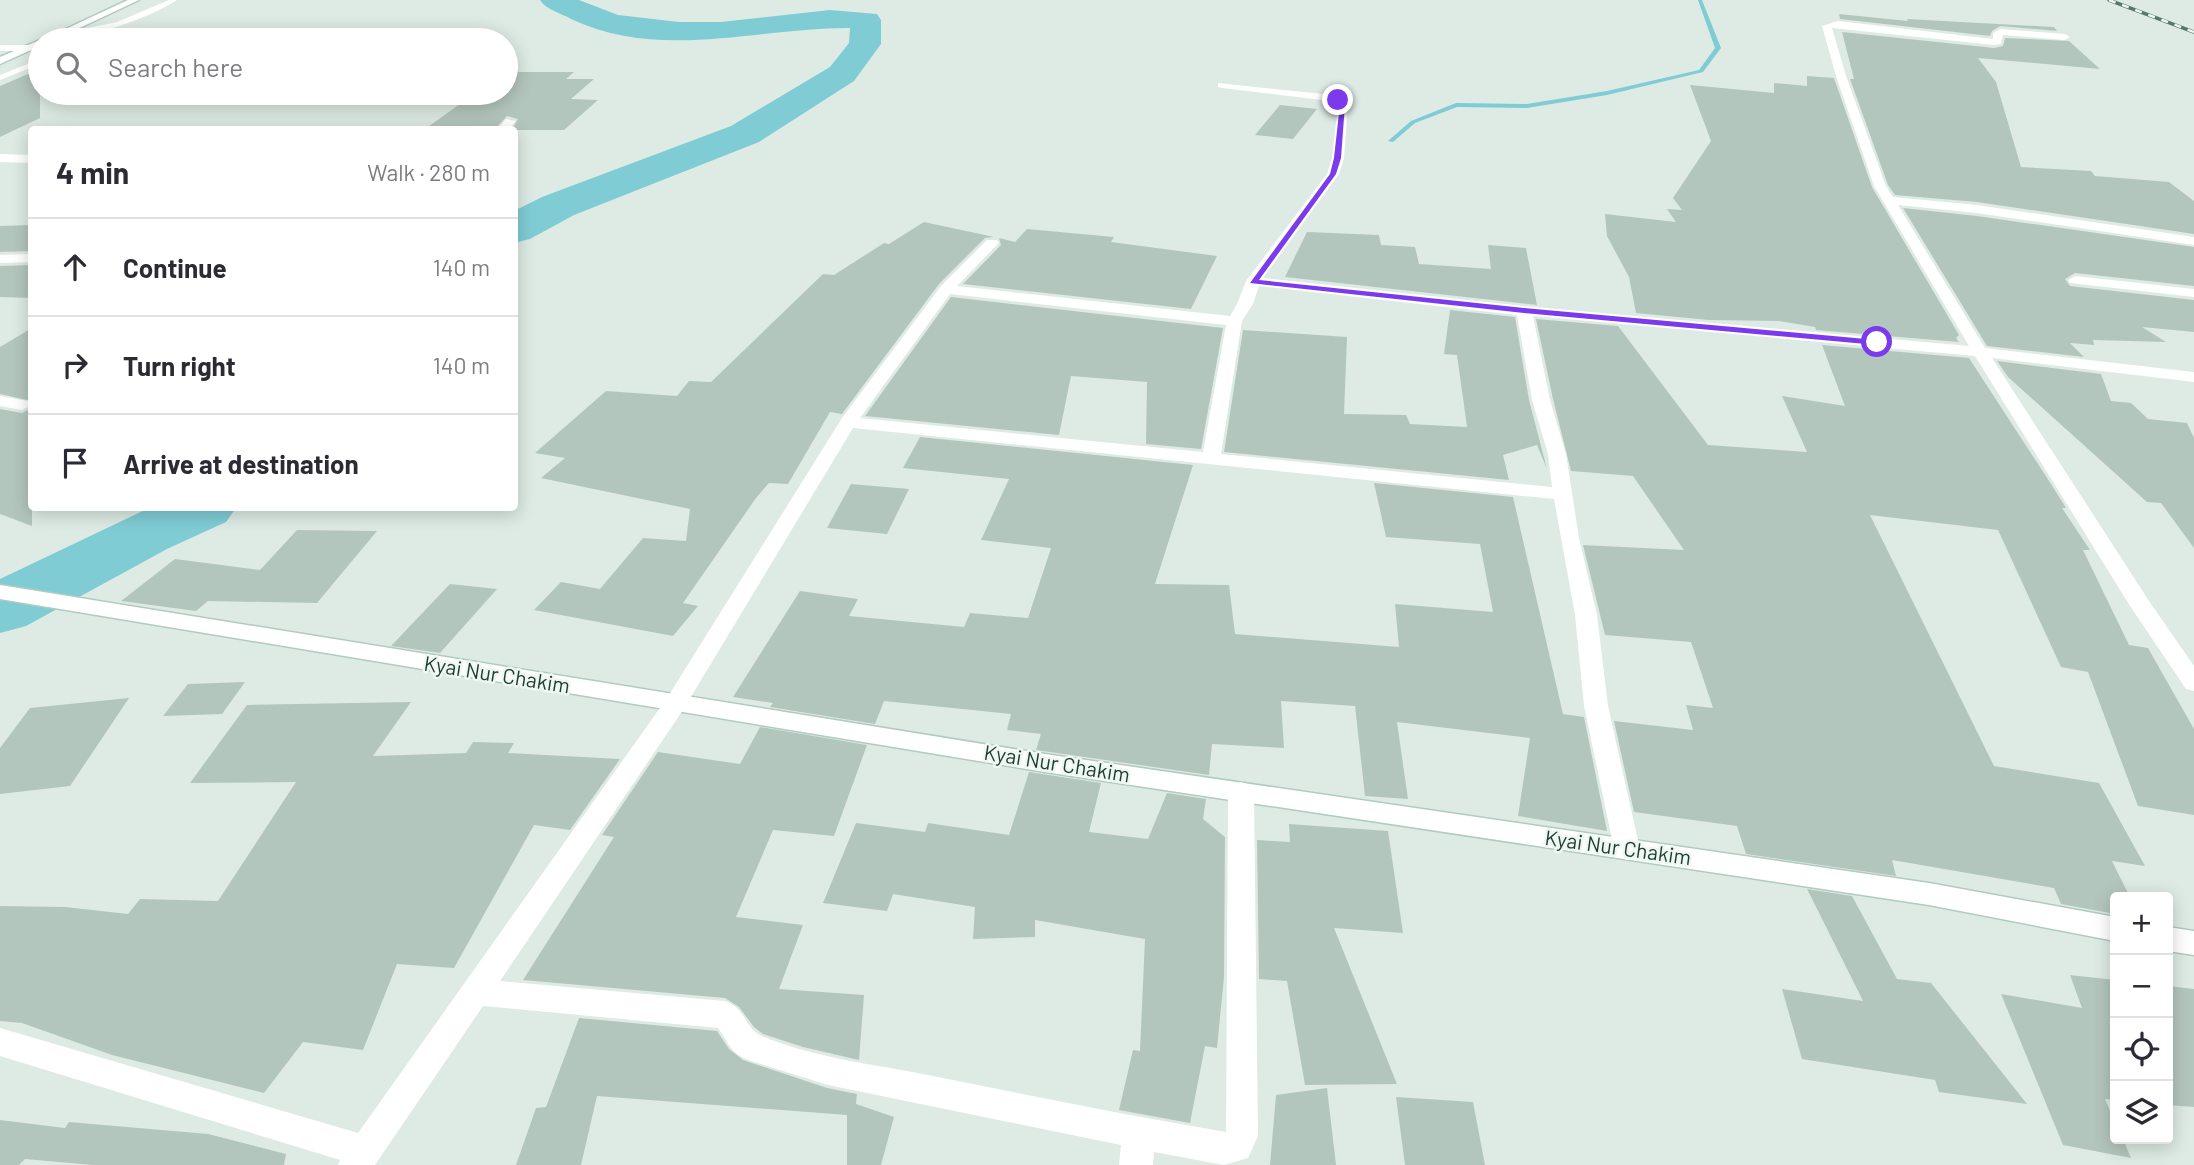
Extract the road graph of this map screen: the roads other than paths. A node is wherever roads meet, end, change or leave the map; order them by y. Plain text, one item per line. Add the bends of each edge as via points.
1 (173, 0) edge
2 (133, 1) edge
3 (74, 28) edge
4 (110, 28) edge
5 (2065, 37) dead end
6 (0, 48) edge
7 (28, 48) edge
8 (28, 50) edge
9 (0, 61) edge
10 (28, 66) edge
11 (0, 70) edge
12 (20, 70) junction
13 (0, 78) edge
14 (1222, 85) dead end
15 (371, 116) dead end
16 (510, 121) dead end
17 (357, 126) edge
18 (504, 126) edge
19 (0, 159) edge
20 (28, 159) edge
21 (1889, 200) junction
22 (2194, 241) edge
23 (992, 243) dead end
24 (28, 258) edge
25 (0, 259) edge
26 (2075, 280) dead end
27 (1253, 281) junction
28 (946, 289) junction
29 (2194, 293) edge
30 (1524, 310) junction
31 (1234, 321) junction
32 (1980, 352) junction
33 (2194, 377) edge
34 (0, 401) edge
35 (22, 405) dead end
36 (848, 422) junction
37 (1211, 459) junction
38 (1563, 494) junction
39 (0, 592) edge
40 (2191, 676) edge
41 (675, 704) junction
42 (1241, 792) junction
43 (1627, 849) junction
44 (2110, 928) edge
45 (2173, 940) edge
46 (2194, 943) edge
47 (475, 992) junction
48 (0, 1042) edge
49 (1139, 1133) junction
50 (359, 1158) edge
51 (1136, 1165) edge

1 - 2 lane
1 - 4 lane
2 - 3 street
5 - 21 street via 2000,32 1994,42 1828,24 1841,76 1879,184
6 - 7 street
8 - 9 street
10 - 12 lane
11 - 12 lane
12 - 13 lane
14 - 27 street via 1333,98 1343,104 1333,174
15 - 17 street
16 - 18 street
19 - 20 street
21 - 22 street
21 - 32 street
23 - 28 street
24 - 25 street
26 - 29 street
27 - 30 street
27 - 31 street
28 - 31 street
28 - 36 street
30 - 32 street
30 - 38 street
31 - 37 street
32 - 33 street
32 - 40 street via 2141,606
34 - 35 street
36 - 37 street
36 - 41 street
37 - 38 street
38 - 43 street via 1586,615 1596,706
39 - 41 street, Kyai Nur Chakim
41 - 42 street, Kyai Nur Chakim
41 - 47 street
42 - 43 street, Kyai Nur Chakim
42 - 49 street via 1242,1136 1236,1146 1227,1149
43 - 44 street, Kyai Nur Chakim via 1928,894
45 - 46 street
47 - 49 street via 725,1015 751,1047 828,1070
47 - 50 street
48 - 50 street
49 - 51 street

